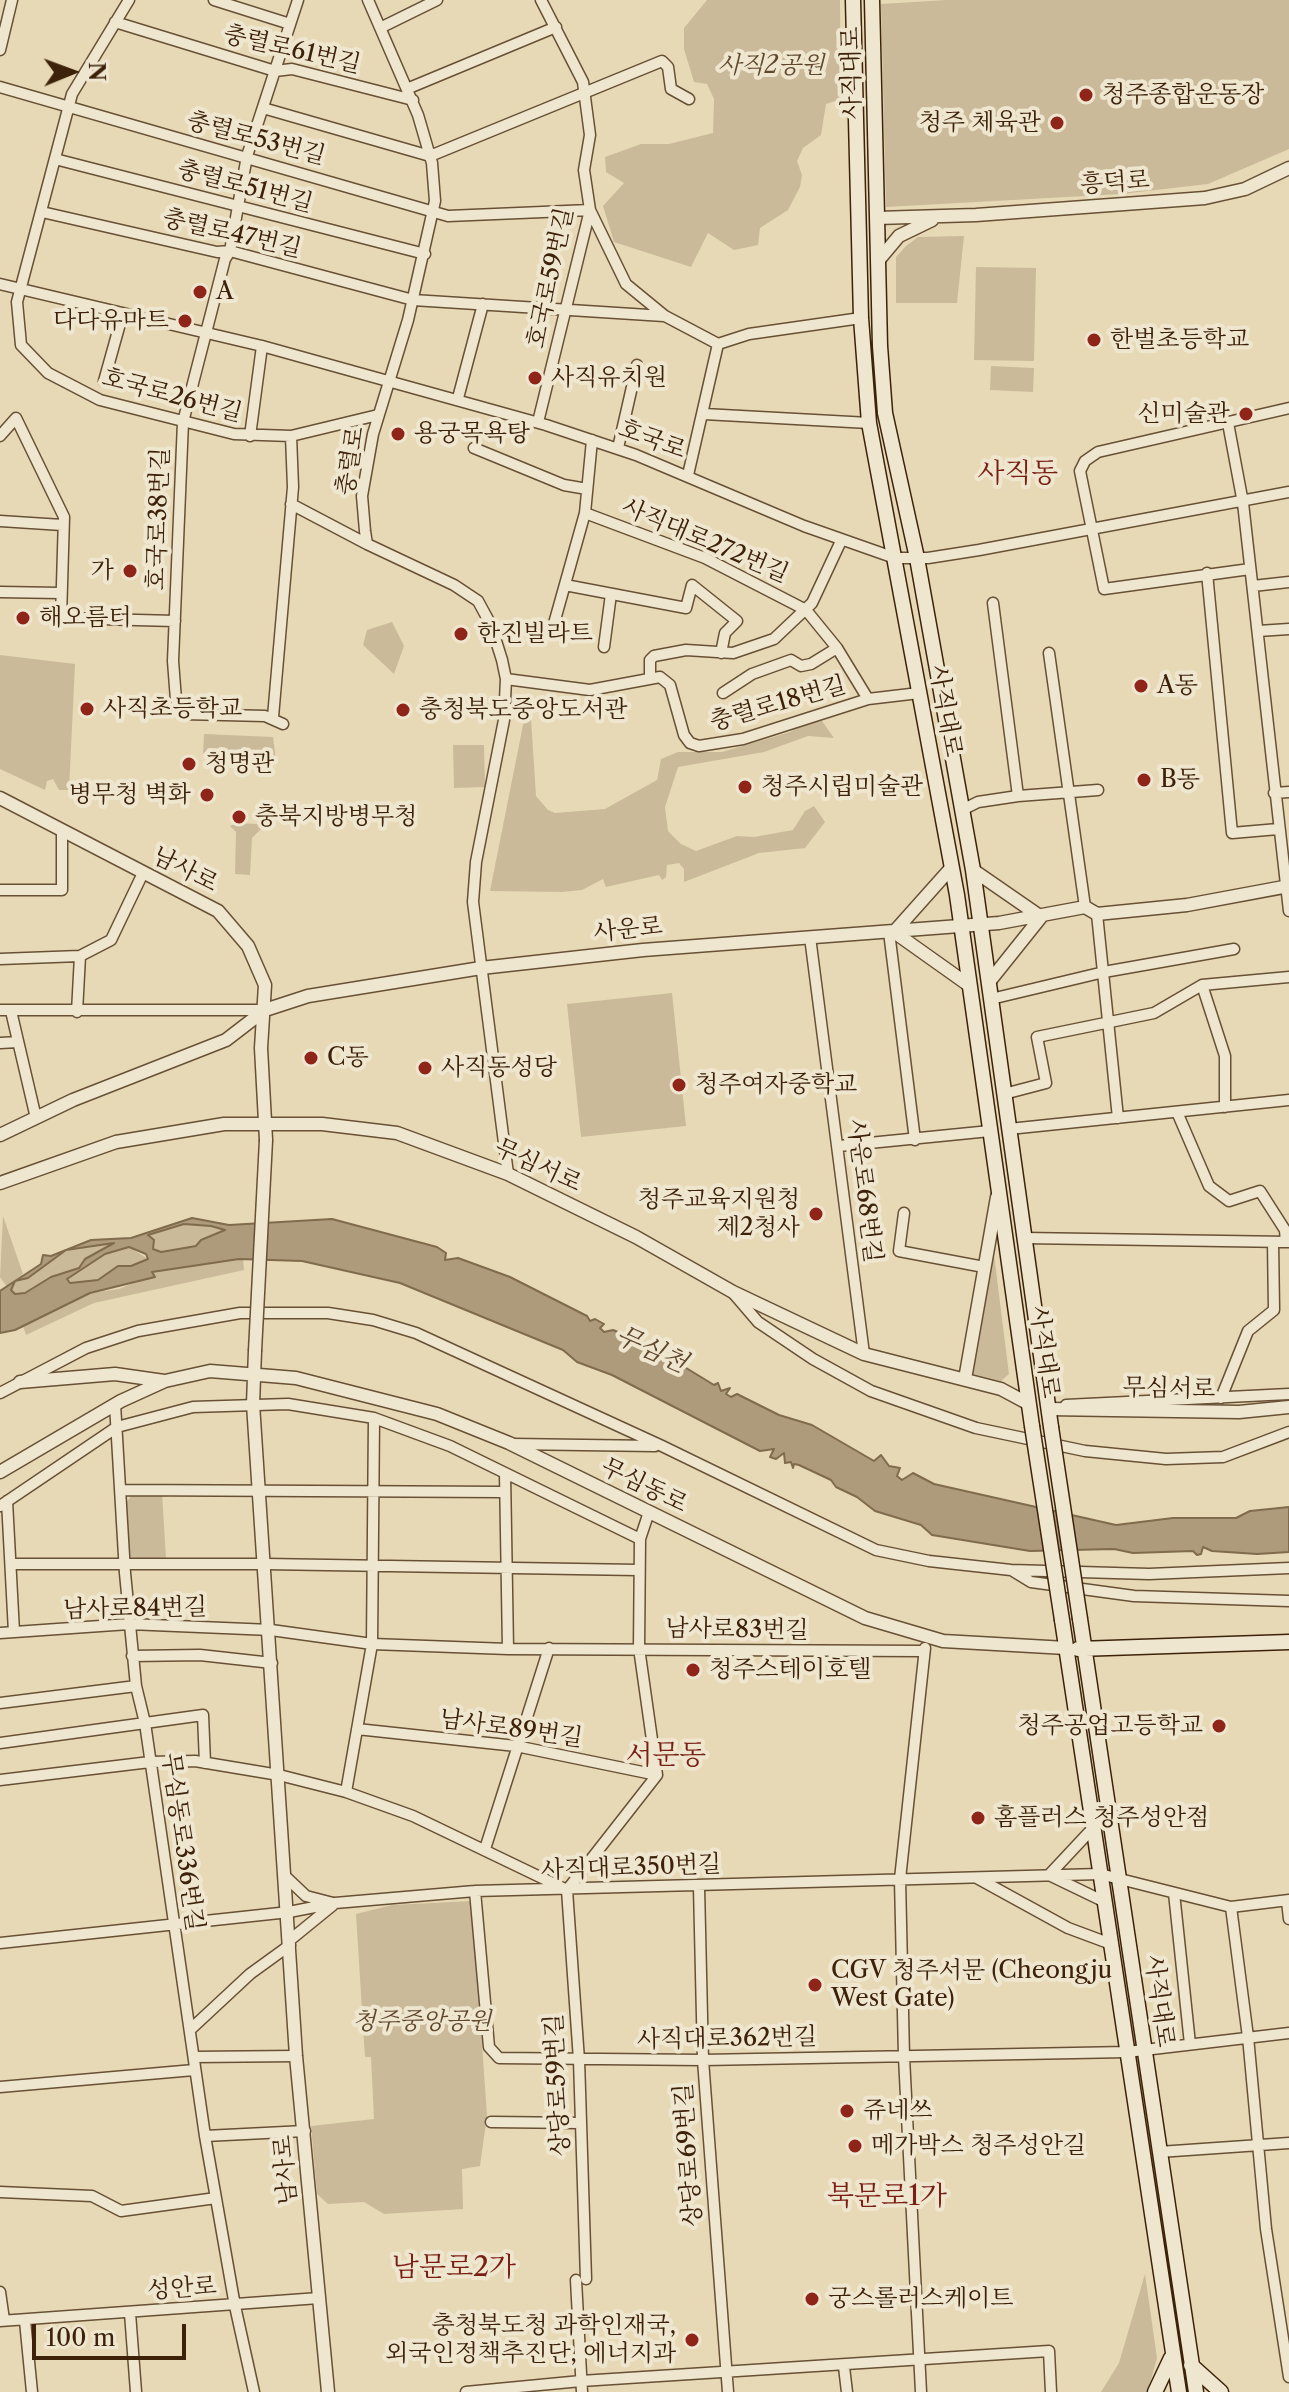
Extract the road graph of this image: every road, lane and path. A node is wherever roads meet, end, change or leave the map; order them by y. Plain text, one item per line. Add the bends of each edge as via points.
1 (12, 0) edge
2 (129, 0) edge
3 (298, 0) edge
4 (368, 0) edge
5 (437, 0) edge
6 (541, 0) edge
7 (853, 0) edge
8 (872, 0) edge
9 (217, 1) edge
10 (5, 13) edge
11 (115, 22) junction
12 (290, 24) junction
13 (382, 27) junction
14 (556, 27) junction
15 (0, 50) edge
16 (275, 71) junction
17 (0, 87) edge
18 (409, 88) junction
19 (585, 93) junction
20 (689, 99) dead end
21 (413, 100) junction
22 (69, 105) junction
23 (263, 108) junction
24 (247, 156) junction
25 (430, 156) junction
26 (55, 159) junction
27 (1289, 168) edge
28 (239, 205) junction
29 (590, 210) junction
30 (42, 212) junction
31 (434, 212) junction
32 (877, 218) junction
33 (939, 218) junction
34 (230, 251) junction
35 (425, 254) junction
36 (878, 261) junction
37 (0, 284) edge
38 (22, 289) junction
39 (413, 300) junction
40 (483, 304) junction
41 (565, 309) junction
42 (123, 313) junction
43 (665, 316) junction
44 (861, 318) junction
45 (205, 333) junction
46 (718, 344) junction
47 (262, 346) junction
48 (637, 365) dead end
49 (104, 381) dead end
50 (390, 382) junction
51 (458, 398) junction
52 (1289, 408) edge
53 (704, 414) junction
54 (378, 415) junction
55 (183, 422) junction
56 (538, 422) junction
57 (869, 423) junction
58 (1228, 423) junction
59 (0, 436) edge
60 (250, 436) junction
61 (291, 436) junction
62 (592, 440) junction
63 (474, 448) dead end
64 (618, 448) junction
65 (688, 475) junction
66 (587, 489) junction
67 (1289, 492) edge
68 (1243, 503) junction
69 (291, 504) junction
70 (585, 513) junction
71 (0, 521) edge
72 (62, 525) junction
73 (1091, 530) junction
74 (841, 541) junction
75 (367, 544) junction
76 (895, 558) junction
77 (917, 558) junction
78 (1250, 569) junction
79 (1207, 573) junction
80 (1289, 582) edge
81 (565, 585) junction
82 (1253, 586) junction
83 (0, 592) edge
84 (60, 593) junction
85 (611, 594) junction
86 (993, 603) dead end
87 (806, 610) junction
88 (175, 621) junction
89 (553, 627) dead end
90 (1289, 629) edge
91 (1258, 631) junction
92 (604, 647) dead end
93 (837, 648) junction
94 (721, 653) junction
95 (1049, 653) dead end
96 (650, 677) junction
97 (506, 679) junction
98 (723, 693) dead end
99 (919, 693) junction
100 (868, 699) junction
101 (273, 717) junction
102 (283, 724) dead end
103 (1098, 790) dead end
104 (1289, 792) edge
105 (1274, 793) junction
106 (1069, 794) junction
107 (1018, 796) junction
108 (0, 798) edge
109 (962, 810) junction
110 (1278, 829) junction
111 (62, 832) junction
112 (952, 867) junction
113 (973, 870) junction
114 (143, 873) junction
115 (1287, 886) edge
116 (0, 890) edge
117 (1085, 907) junction
118 (1289, 911) edge
119 (1097, 914) junction
120 (1041, 917) junction
121 (981, 924) junction
122 (961, 926) junction
123 (892, 932) junction
124 (810, 937) junction
125 (1234, 949) dead end
126 (80, 956) junction
127 (0, 959) edge
128 (481, 968) junction
129 (1104, 972) junction
130 (1289, 977) edge
131 (989, 982) junction
132 (1202, 985) junction
133 (970, 986) junction
134 (991, 999) junction
135 (5, 1010) edge
136 (265, 1010) junction
137 (77, 1012) junction
138 (1109, 1021) junction
139 (18, 1042) junction
140 (0, 1043) edge
141 (1004, 1094) junction
142 (1289, 1100) edge
143 (1225, 1107) junction
144 (1177, 1112) junction
145 (36, 1118) junction
146 (1118, 1118) junction
147 (267, 1121) junction
148 (1009, 1129) junction
149 (3, 1130) edge
150 (990, 1131) junction
151 (915, 1140) junction
152 (839, 1146) junction
153 (508, 1174) junction
154 (0, 1183) edge
155 (998, 1187) junction
156 (904, 1213) dead end
157 (1024, 1238) junction
158 (1273, 1242) junction
159 (1287, 1242) edge
160 (984, 1267) junction
161 (733, 1292) junction
162 (864, 1354) junction
163 (254, 1374) junction
164 (965, 1379) junction
165 (165, 1381) junction
166 (20, 1382) junction
167 (0, 1393) edge
168 (1289, 1394) edge
169 (1221, 1398) junction
170 (115, 1404) junction
171 (253, 1404) junction
172 (1029, 1404) junction
173 (1289, 1407) edge
174 (1049, 1409) junction
175 (374, 1418) junction
176 (117, 1427) junction
177 (1289, 1432) edge
178 (509, 1443) junction
179 (662, 1446) junction
180 (0, 1472) edge
181 (505, 1473) junction
182 (122, 1490) junction
183 (258, 1490) junction
184 (373, 1491) junction
185 (504, 1492) junction
186 (3, 1504) edge
187 (648, 1515) junction
188 (640, 1539) junction
189 (125, 1563) junction
190 (12, 1564) junction
191 (265, 1564) junction
192 (374, 1567) junction
193 (505, 1568) junction
194 (1289, 1568) edge
195 (638, 1570) junction
196 (1011, 1570) junction
197 (1289, 1601) edge
198 (129, 1624) junction
199 (271, 1630) junction
200 (14, 1632) junction
201 (0, 1633) edge
202 (927, 1636) junction
203 (1289, 1642) edge
204 (372, 1644) junction
205 (549, 1648) junction
206 (639, 1648) junction
207 (1066, 1648) junction
208 (508, 1649) junction
209 (1084, 1649) junction
210 (924, 1651) junction
211 (132, 1656) junction
212 (272, 1663) junction
213 (136, 1686) junction
214 (0, 1703) edge
215 (145, 1723) junction
216 (357, 1729) junction
217 (0, 1743) edge
218 (516, 1746) junction
219 (150, 1762) junction
220 (205, 1763) junction
221 (279, 1775) junction
222 (657, 1775) junction
223 (0, 1780) edge
224 (346, 1792) junction
225 (1093, 1828) junction
226 (485, 1849) junction
227 (1100, 1874) junction
228 (1049, 1875) junction
229 (1118, 1875) junction
230 (976, 1877) junction
231 (287, 1878) junction
232 (900, 1879) junction
233 (699, 1887) junction
234 (567, 1890) junction
235 (475, 1891) junction
236 (1174, 1893) junction
237 (1288, 1900) edge
238 (1105, 1902) junction
239 (335, 1903) junction
240 (1231, 1907) junction
241 (289, 1912) junction
242 (1045, 1913) joint
243 (1289, 1919) edge
244 (173, 1925) junction
245 (290, 1942) junction
246 (0, 1943) edge
247 (1111, 1944) junction
248 (192, 2028) junction
249 (1289, 2033) edge
250 (1248, 2037) junction
251 (1190, 2044) junction
252 (1144, 2050) junction
253 (1127, 2052) junction
254 (296, 2056) junction
255 (194, 2057) junction
256 (904, 2057) junction
257 (579, 2060) junction
258 (703, 2060) junction
259 (194, 2070) junction
260 (0, 2087) edge
261 (491, 2122) dead end
262 (581, 2123) junction
263 (305, 2131) junction
264 (205, 2136) junction
265 (1289, 2143) edge
266 (1257, 2146) junction
267 (1159, 2152) junction
268 (0, 2192) edge
269 (216, 2198) junction
270 (0, 2292) edge
271 (319, 2298) junction
272 (235, 2306) junction
273 (130, 2313) junction
274 (2, 2321) edge
275 (25, 2321) junction
276 (1173, 2354) junction
277 (919, 2361) junction
278 (1191, 2365) junction
279 (844, 2367) junction
280 (725, 2372) junction
281 (1289, 2377) edge
282 (582, 2386) edge
283 (488, 2391) edge
284 (32, 2392) edge
285 (136, 2392) edge
286 (254, 2392) edge
287 (328, 2392) edge
288 (466, 2392) edge
289 (728, 2392) edge
290 (847, 2392) edge
291 (921, 2392) edge
292 (1051, 2392) edge
293 (1155, 2392) edge
294 (1179, 2392) edge
295 (1196, 2392) edge
296 (1221, 2392) edge

1 - 10 street
2 - 11 street, 호국로26번길
3 - 12 street, 호국로38번길
4 - 13 street, 충렬로
5 - 13 street
6 - 14 street, 호국로59번길
7 - 44 main road, 사직대로
8 - 32 main road, 사직대로
9 - 12 street
10 - 15 street
11 - 16 street, 충렬로61번길
11 - 22 street, 호국로26번길
12 - 16 street, 호국로38번길
13 - 18 street, 충렬로
14 - 18 street
14 - 19 street, 호국로59번길
16 - 21 street, 충렬로61번길 via 292,69
16 - 23 street, 호국로38번길
17 - 22 street, 충렬로53번길
18 - 21 street, 충렬로
19 - 20 street via 662,61 671,89
19 - 25 street
19 - 29 street, 호국로59번길 via 590,135 584,170
21 - 25 street, 충렬로
22 - 24 street, 충렬로53번길
22 - 26 street, 호국로26번길
23 - 24 street, 호국로38번길
23 - 25 street
24 - 28 street, 호국로38번길
24 - 31 street, 충렬로53번길
25 - 31 street, 충렬로
26 - 28 street, 충렬로51번길
26 - 30 street, 호국로26번길
27 - 33 street, 흥덕로 via 1245,189 1205,198
28 - 34 street, 호국로38번길
28 - 35 street, 충렬로51번길
29 - 31 street, 충렬로53번길 via 448,216
29 - 41 street, 호국로59번길
29 - 43 street via 626,284
30 - 34 street, 충렬로47번길
30 - 38 street, 호국로26번길
31 - 35 street, 충렬로
32 - 33 street, 흥덕로
32 - 36 main road, 사직대로
33 - 36 street via 899,236
34 - 39 street, 충렬로47번길
34 - 45 street, 호국로38번길
35 - 39 street, 충렬로
36 - 77 main road, 사직대로 via 885,413
37 - 38 street, 호국로
38 - 42 street, 호국로
38 - 55 street, 호국로26번길 via 17,324 29,357 85,394
39 - 40 street, 충렬로47번길
39 - 50 street, 충렬로
40 - 41 street, 충렬로47번길
40 - 51 street
41 - 43 street, 충렬로47번길
41 - 56 street, 호국로59번길
42 - 45 street, 호국로
42 - 49 street
43 - 46 street
44 - 46 street via 749,334
44 - 57 main road, 사직대로
45 - 47 street, 호국로
45 - 55 street, 호국로38번길
46 - 53 street
47 - 50 street, 호국로
47 - 60 street
48 - 64 street
50 - 51 street, 호국로
50 - 54 street, 충렬로
51 - 56 street, 호국로
52 - 58 street
53 - 57 street
53 - 65 street
54 - 61 street, 호국로26번길
54 - 75 street, 충렬로 via 362,496
55 - 60 street, 호국로26번길
55 - 88 street, 호국로38번길
56 - 62 street, 호국로
57 - 76 main road, 사직대로
58 - 68 street
58 - 73 street via 1098,452 1085,461 1080,485
59 - 72 street via 16,418 64,517
60 - 61 street, 호국로26번길
61 - 69 street
62 - 64 street, 호국로
62 - 66 street
63 - 66 street via 564,485
64 - 65 street, 호국로
65 - 74 street, 호국로
66 - 70 street
67 - 68 street, 호국로
68 - 73 street, 호국로
68 - 78 street
69 - 75 street
69 - 101 street
70 - 81 street
70 - 87 street, 사직대로272번길 via 705,558
71 - 72 street
72 - 84 street
73 - 77 street, 호국로
73 - 79 street via 1104,589
74 - 76 street, 호국로
74 - 87 street
75 - 97 street via 478,601 491,625
76 - 77 street, 호국로
76 - 99 main road, 사직대로
77 - 109 main road, 사직대로
78 - 79 street
78 - 82 street
79 - 110 street via 1232,833
80 - 82 street
81 - 85 street
81 - 89 street
82 - 91 street
83 - 84 street
84 - 88 street via 61,618
85 - 92 street
85 - 94 street via 686,608 692,585 737,621 725,633
86 - 107 street
87 - 93 street, 사직대로272번길
87 - 94 street via 763,645
88 - 101 street, 호국로38번길 via 173,685 179,709 191,716
90 - 91 street
91 - 105 street
93 - 98 street via 811,664 791,660 752,674
93 - 100 street, 사직대로272번길
94 - 96 street via 686,650 654,656
95 - 106 street
96 - 97 street via 606,690
96 - 100 street, 충렬로18번길 via 666,679 684,735 699,746 743,739
97 - 128 street via 504,720 473,882
99 - 100 street
99 - 112 main road, 사직대로
101 - 102 street
103 - 106 street
104 - 105 street
105 - 110 street
106 - 107 street
106 - 117 street
107 - 109 street
108 - 111 street, 남사로
109 - 113 main road, 사직대로
110 - 115 street
111 - 114 street, 남사로
111 - 116 street via 62,890
112 - 122 main road, 사직대로
112 - 123 street
113 - 120 street
113 - 121 main road, 사직대로
114 - 126 street via 111,940
114 - 136 street, 남사로 via 218,911 248,946 265,985
115 - 118 street
115 - 119 street via 1187,905
117 - 119 street
117 - 120 street, 사운로
119 - 129 street
120 - 121 street, 사운로
120 - 131 street
121 - 122 street, 사운로
121 - 131 main road, 사직대로
122 - 123 street, 사운로
122 - 133 main road, 사직대로
123 - 124 street, 사운로
123 - 133 street
123 - 151 street
124 - 128 street, 사운로
124 - 152 street, 사운로68번길
125 - 129 street
126 - 127 street
126 - 137 street
128 - 136 street, 사운로 via 308,996
128 - 153 street
129 - 134 street
129 - 138 street
130 - 132 street
131 - 134 main road, 사직대로
132 - 138 street via 1154,1013
132 - 143 street via 1223,1049
133 - 150 main road, 사직대로
134 - 141 main road, 사직대로
135 - 137 street
135 - 139 street
136 - 137 street
136 - 145 street, 사운로 via 226,1040
136 - 147 street, 남사로 via 261,1048
138 - 141 street via 1037,1037 1046,1083
138 - 146 street
139 - 140 street
139 - 145 street
141 - 148 main road, 사직대로
142 - 143 street
143 - 144 street
144 - 146 street
144 - 159 street via 1209,1186 1229,1201 1260,1191
145 - 149 street, 사운로
146 - 148 street
147 - 153 street, 무심서로 via 397,1133
147 - 154 street, 무심서로 via 116,1142
147 - 163 street, 남사로, bridge
148 - 157 main road, 사직대로
150 - 151 street
150 - 155 main road, 사직대로
151 - 152 street
152 - 162 street, 사운로68번길
153 - 161 street, 무심서로
155 - 160 street
155 - 172 main road, 사직대로
156 - 160 street via 899,1251
157 - 158 street
157 - 174 main road, 사직대로
158 - 159 street
158 - 169 street, 무심서로 via 1274,1310 1248,1331
160 - 164 street
161 - 162 street, 무심서로
161 - 177 street via 758,1322 813,1359 871,1391 976,1428 1085,1451 1166,1459 1223,1457
162 - 164 street, 무심서로
163 - 165 street, 무심동로 via 210,1371
163 - 171 street, 남사로
163 - 178 street, 무심동로 via 376,1396
164 - 172 street, 무심서로
165 - 166 street via 115,1374
165 - 170 street, 무심동로
166 - 167 street
166 - 179 street via 86,1348 138,1331 240,1313 328,1313 416,1333
168 - 169 street
169 - 174 street via 1086,1402
170 - 176 street, 무심동로336번길
170 - 180 street, 무심동로
171 - 175 street via 288,1404
171 - 176 street via 193,1407
171 - 183 street, 남사로
172 - 207 main road, 사직대로, bridge
173 - 174 street, 무심서로 via 1239,1412
174 - 209 main road, 사직대로, bridge
175 - 181 street
175 - 184 street
176 - 182 street, 무심동로336번길
176 - 186 street
178 - 179 street
178 - 187 street, 무심동로
179 - 196 street via 876,1550
181 - 185 street
181 - 188 street
182 - 183 street
182 - 189 street, 무심동로336번길
183 - 184 street
183 - 191 street, 남사로
184 - 185 street
184 - 192 street
185 - 193 street
186 - 190 street
187 - 188 street
187 - 202 street, 무심동로 via 865,1618
188 - 195 street
189 - 190 street
189 - 191 street
189 - 198 street, 무심동로336번길
190 - 200 street
191 - 192 street
191 - 199 street, 남사로
192 - 193 street
192 - 204 street
193 - 195 street
193 - 208 street
194 - 196 street via 1149,1574
195 - 206 street
196 - 197 street via 1031,1582 1134,1596
198 - 199 street, 남사로84번길
198 - 200 street, 남사로84번길
198 - 211 street, 무심동로336번길
199 - 204 street, 남사로83번길
199 - 212 street, 남사로
200 - 201 street, 남사로84번길
202 - 207 street, 무심동로
202 - 210 street
203 - 209 main road, 무심동로
204 - 208 street, 남사로83번길
204 - 216 street
205 - 206 street, 남사로83번길
205 - 208 street, 남사로83번길
205 - 218 street
206 - 210 street, 남사로83번길
206 - 222 street
207 - 209 main road, 무심동로
207 - 225 main road, 사직대로
209 - 229 main road, 사직대로
210 - 232 street
211 - 212 street via 200,1655
211 - 213 street, 무심동로336번길
212 - 221 street, 남사로
213 - 214 street
213 - 215 street, 무심동로336번길
215 - 217 street
215 - 219 street, 무심동로336번길
215 - 220 street via 203,1715
216 - 218 street, 남사로89번길
216 - 224 street
218 - 222 street, 남사로89번길
218 - 226 street
219 - 220 street
219 - 223 street
219 - 244 street, 무심동로336번길
220 - 221 street
221 - 224 street
221 - 231 street, 남사로
222 - 234 street
224 - 226 street
225 - 227 main road, 사직대로
225 - 228 street
226 - 234 street
227 - 228 street, 사직대로350번길
227 - 229 street, 사직대로350번길
227 - 238 main road, 사직대로
228 - 230 street, 사직대로350번길
228 - 238 street
229 - 236 street, 사직대로350번길
229 - 252 main road, 사직대로
230 - 232 street, 사직대로350번길
230 - 242 street, 사직대로350번길
231 - 239 street via 306,1896
231 - 241 street, 남사로
232 - 233 street, 사직대로350번길
232 - 256 street
233 - 234 street, 사직대로350번길
233 - 258 street, 상당로69번길
234 - 235 street, 사직대로350번길
234 - 257 street, 상당로59번길
235 - 239 street, 사직대로350번길
235 - 257 street, 사직대로362번길 via 489,2047 499,2058 514,2061
236 - 240 street, 사직대로350번길
236 - 251 street
237 - 240 street, 사직대로350번길
237 - 243 street
238 - 247 main road, 사직대로
239 - 241 street, 사직대로350번길
239 - 245 street
240 - 250 street
241 - 244 street, 사직대로350번길
241 - 245 street, 남사로
242 - 247 street, 사직대로
244 - 246 street, 사직대로350번길
244 - 248 street, 무심동로336번길
245 - 248 street
245 - 254 street, 남사로
247 - 253 main road, 사직대로
248 - 255 street, 무심동로336번길
249 - 250 street, 사직대로362번길
250 - 251 street, 사직대로362번길
250 - 266 street
251 - 252 street, 사직대로362번길
252 - 253 street, 사직대로362번길
252 - 267 main road, 사직대로
253 - 256 street, 사직대로362번길
253 - 276 main road, 사직대로
254 - 255 street
254 - 263 street, 남사로
255 - 259 street, 무심동로336번길
256 - 258 street, 사직대로362번길
256 - 277 street
257 - 258 street, 사직대로362번길
257 - 262 street, 상당로59번길
258 - 280 street, 상당로69번길
259 - 260 street
259 - 264 street, 무심동로336번길
261 - 262 street
262 - 282 street, 상당로59번길
263 - 264 street
263 - 271 street, 남사로
264 - 269 street, 무심동로336번길
265 - 266 street
266 - 267 street
266 - 281 street
267 - 278 main road, 사직대로
268 - 269 street via 92,2196 121,2211
269 - 272 street, 무심동로336번길
270 - 274 street
271 - 272 street, 성안로
271 - 287 street, 남사로
272 - 273 street, 성안로
272 - 286 street, 무심동로336번길
273 - 275 street, 성안로
273 - 285 street
274 - 275 street, 성안로
275 - 284 street
276 - 293 main road
276 - 294 main road, 사직대로
277 - 279 street
277 - 291 street
277 - 292 street via 1049,2351
278 - 295 main road, 사직대로
278 - 296 main road
279 - 280 street
279 - 290 street
280 - 282 street
280 - 289 street, 상당로69번길
282 - 283 street
283 - 288 street

